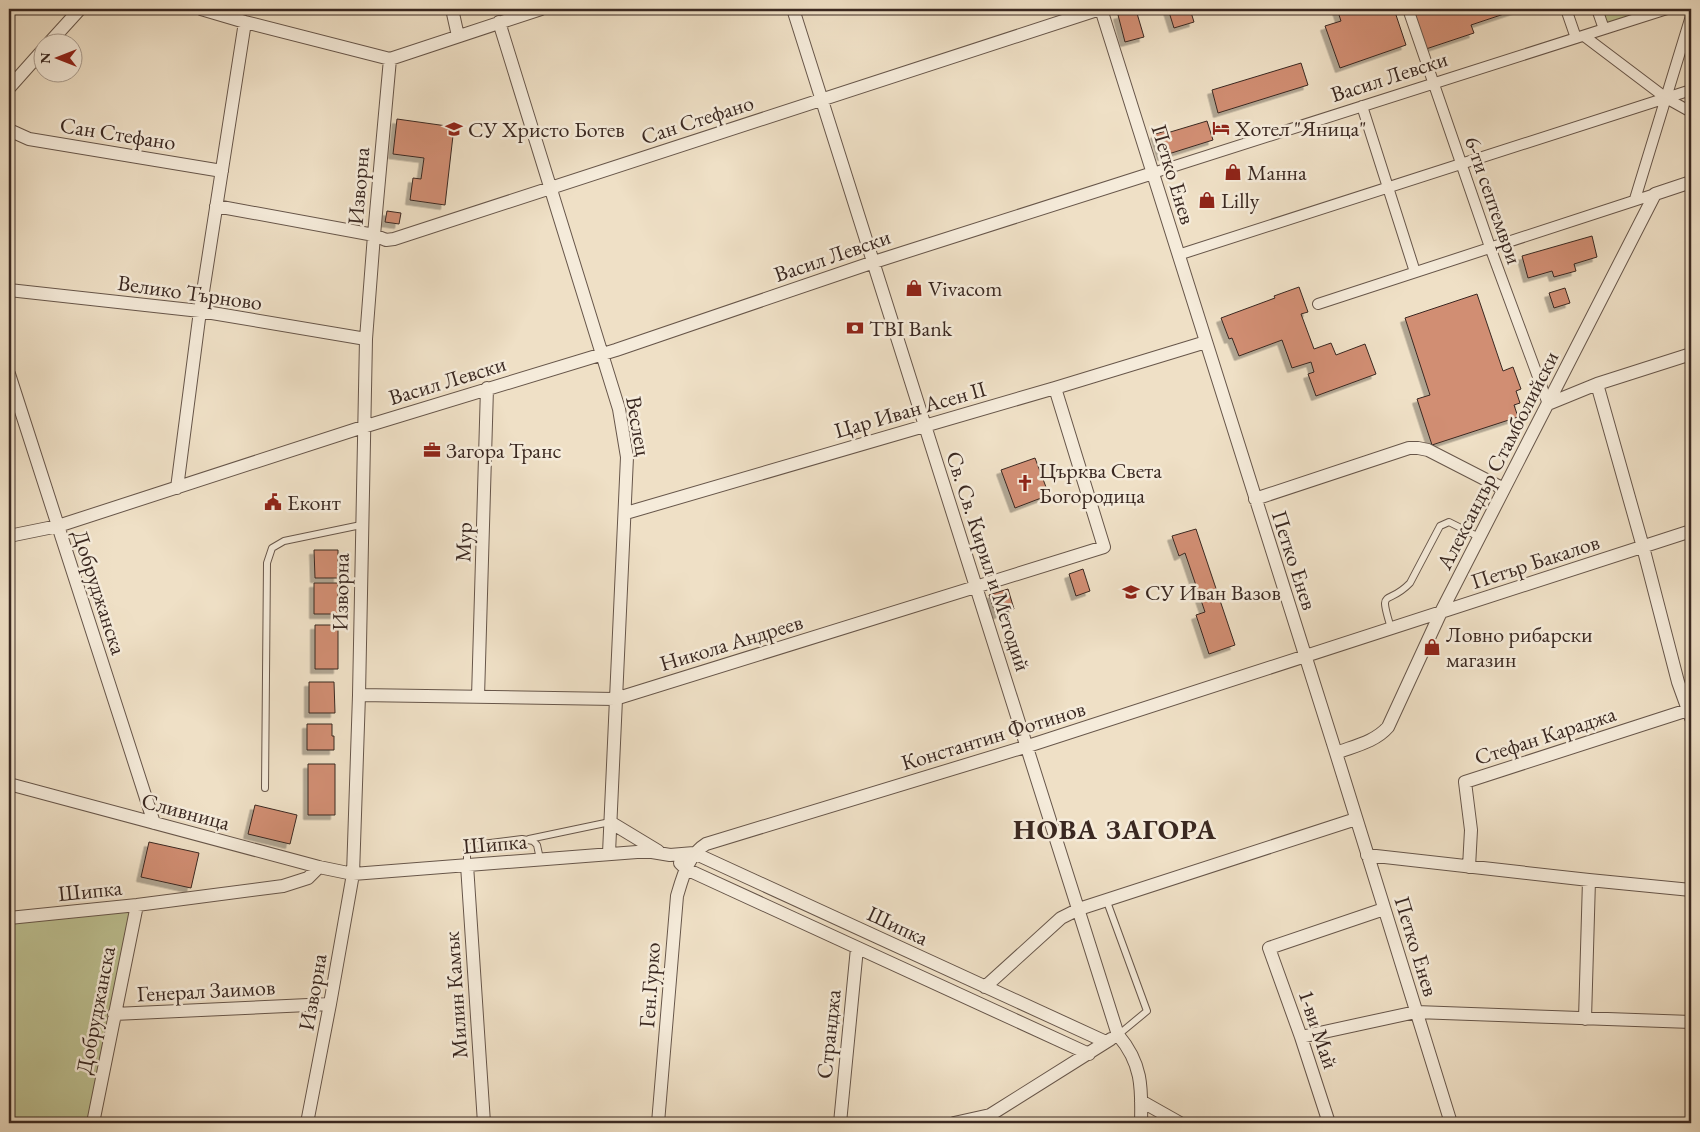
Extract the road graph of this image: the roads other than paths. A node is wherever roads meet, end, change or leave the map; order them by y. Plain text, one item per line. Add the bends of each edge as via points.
1 (80, 9) edge
2 (201, 9) edge
3 (452, 9) edge
4 (541, 9) edge
5 (793, 9) edge
6 (1100, 9) edge
7 (1408, 9) edge
8 (1566, 9) edge
9 (1597, 9) edge
10 (1667, 9) edge
11 (1691, 16) edge
12 (245, 22) junction
13 (499, 22) junction
14 (1604, 29) junction
15 (59, 32) edge
16 (458, 36) junction
17 (1580, 37) junction
18 (390, 59) junction
19 (32, 62) edge
20 (1434, 83) junction
21 (9, 88) edge
22 (1691, 90) edge
23 (1666, 98) junction
24 (822, 99) junction
25 (1362, 106) junction
26 (1691, 112) edge
27 (9, 130) edge
28 (1461, 164) junction
29 (222, 171) junction
30 (1152, 173) junction
31 (1691, 182) edge
32 (1388, 187) junction
33 (550, 188) junction
34 (1655, 194) junction
35 (1635, 200) junction
36 (216, 206) junction
37 (374, 235) junction
38 (1490, 247) junction
39 (1178, 255) junction
40 (874, 262) junction
41 (1415, 272) junction
42 (9, 290) edge
43 (1318, 304) dead end
44 (200, 311) junction
45 (366, 339) junction
46 (1206, 342) junction
47 (602, 354) junction
48 (1691, 354) edge
49 (9, 374) edge
50 (1597, 384) junction
51 (487, 388) junction
52 (1055, 388) junction
53 (1548, 404) junction
54 (925, 425) junction
55 (363, 427) junction
56 (177, 488) junction
57 (1504, 489) junction
58 (1255, 499) junction
59 (626, 512) junction
60 (361, 525) junction
61 (58, 526) junction
62 (1691, 531) edge
63 (9, 536) edge
64 (1479, 537) junction
65 (1643, 547) junction
66 (976, 586) junction
67 (1442, 612) junction
68 (1391, 628) junction
69 (1305, 656) junction
70 (359, 695) junction
71 (478, 697) junction
72 (615, 699) junction
73 (1690, 712) edge
74 (1028, 746) junction
75 (1336, 753) junction
76 (9, 784) edge
77 (265, 788) dead end
78 (1356, 819) junction
79 (610, 822) junction
80 (154, 823) junction
81 (529, 839) junction
82 (694, 853) junction
83 (609, 854) junction
84 (666, 854) junction
85 (1367, 855) junction
86 (540, 859) junction
87 (467, 865) junction
88 (319, 867) junction
89 (1470, 867) junction
90 (686, 869) junction
91 (353, 874) junction
92 (1590, 880) junction
93 (1691, 890) edge
94 (1106, 899) junction
95 (137, 905) junction
96 (1079, 909) junction
97 (1384, 909) junction
98 (9, 918) edge
99 (857, 948) junction
100 (985, 987) junction
101 (330, 1004) junction
102 (1416, 1012) junction
103 (114, 1014) junction
104 (1584, 1019) junction
105 (1691, 1022) edge
106 (1118, 1034) junction
107 (1301, 1037) junction
108 (1106, 1042) junction
109 (1089, 1054) junction
110 (1142, 1101) junction
111 (988, 1119) edge
112 (93, 1123) edge
113 (307, 1123) edge
114 (484, 1123) edge
115 (658, 1123) edge
116 (840, 1123) edge
117 (954, 1123) edge
118 (1141, 1123) edge
119 (1180, 1123) edge
120 (1328, 1123) edge
121 (1450, 1123) edge

1 - 15 street
2 - 12 street
3 - 16 street
4 - 13 street
5 - 24 street, Св. Св. Кирил и Методий
6 - 24 street, Сан Стефано
6 - 30 street, Петко Енев
7 - 20 street, 6-ти септември
8 - 17 street
9 - 14 street
10 - 14 street, Васил Левски
11 - 23 street
12 - 18 street
12 - 29 street
13 - 16 street
13 - 33 street, Веслец
14 - 17 street, Васил Левски
16 - 18 street
17 - 20 street, Васил Левски
17 - 23 street
18 - 37 street, Изворна
19 - 21 street
20 - 25 street, Васил Левски
20 - 28 street, 6-ти септември
22 - 23 street
23 - 26 street
23 - 28 street
23 - 35 street
24 - 33 street, Сан Стефано
24 - 40 street, Св. Св. Кирил и Методий
25 - 30 street, Васил Левски
25 - 32 street
27 - 29 street, Сан Стефано via 29,139
28 - 32 street
28 - 38 street, 6-ти септември
29 - 36 street
30 - 39 street, Петко Енев
30 - 40 street, Васил Левски
31 - 34 street
32 - 39 street
32 - 41 street
33 - 37 street, Сан Стефано via 394,239 386,240
33 - 47 street, Веслец
34 - 35 street
34 - 53 street, Александър Стамболийски
35 - 38 street
36 - 37 street, Сан Стефано
36 - 44 street
37 - 45 street, Изворна
38 - 41 street
38 - 53 street, 6-ти септември
39 - 46 street, Петко Енев
40 - 47 street, Васил Левски
40 - 54 street, Св. Св. Кирил и Методий
41 - 43 street
42 - 44 street, Велико Търново
44 - 45 street, Велико Търново
44 - 56 street
45 - 55 street, Изворна
46 - 52 street, Цар Иван Асен II
46 - 58 street, Петко Енев
47 - 51 street, Васил Левски
47 - 59 street, Веслец via 619,409 627,457
48 - 50 street
49 - 61 street, Добруджанска
50 - 53 street
50 - 65 street
51 - 55 street, Васил Левски
51 - 71 street, Мур
52 - 54 street, Цар Иван Асен II
52 - 66 street, Никола Андреев via 1104,547
53 - 57 street, Александър Стамболийски
54 - 59 street, Цар Иван Асен II
54 - 66 street, Св. Св. Кирил и Методий
55 - 56 street, Васил Левски
55 - 60 street, Изворна
56 - 61 street, Васил Левски
57 - 58 street via 1428,450 1410,448
57 - 64 street, Александър Стамболийски
58 - 69 street, Петко Енев
59 - 72 street, Веслец
60 - 70 street, Изворна
60 - 77 lane via 284,541 272,548 266,562
61 - 63 street, Васил Левски
61 - 80 street, Добруджанска
62 - 65 street, Петър Бакалов
64 - 67 street, Александър Стамболийски
64 - 68 lane via 1449,522 1440,526 1410,583 1404,590 1384,600
65 - 67 street, Петър Бакалов
65 - 73 street via 1678,682
66 - 72 street, Никола Андреев
66 - 74 street, Св. Св. Кирил и Методий
67 - 68 street, Петър Бакалов
67 - 75 street, Александър Стамболийски via 1382,734
68 - 69 street, Петър Бакалов
69 - 74 street, Константин Фотинов
69 - 75 street, Петко Енев
70 - 71 street, Никола Андреев
70 - 91 street, Изворна
71 - 72 street, Никола Андреев
72 - 79 street, Веслец
73 - 89 street, Стефан Караджа via 1465,782 1471,830
74 - 82 street, Константин Фотинов via 706,844
74 - 96 street, Св. Св. Кирил и Методий
75 - 78 street, Петко Енев
76 - 80 street, Сливница
78 - 85 street, Петко Енев
78 - 94 street
79 - 81 lane
79 - 83 street, Веслец
79 - 84 street
80 - 88 street, Сливница
81 - 86 lane via 537,845
81 - 87 lane via 474,845 467,851
82 - 84 street, Шипка
82 - 90 street, Ген.Гурко
82 - 100 street, Шипка
83 - 84 street, Шипка via 644,851
83 - 86 street, Шипка
84 - 90 street, Шипка
85 - 89 street
85 - 97 street, Петко Енев
86 - 87 street, Шипка
87 - 91 street, Шипка
87 - 114 street, Милин Камък
88 - 91 street, Сливница
88 - 95 street, Шипка via 308,878 282,886
89 - 92 street
90 - 99 street, Шипка
90 - 115 street, Ген.Гурко via 675,908
91 - 101 street, Изворна
92 - 93 street
92 - 104 street
94 - 96 street
94 - 106 lane via 1147,1011
95 - 98 street, Шипка
95 - 103 street, Добруджанска
96 - 100 street via 1061,918
96 - 106 street, Св. Св. Кирил и Методий
97 - 102 street, Петко Енев
97 - 107 street, 1-ви Май via 1270,948
99 - 109 street, Шипка
99 - 116 street, Странджа
100 - 108 street, Шипка
101 - 103 street, Генерал Заимов
101 - 113 street, Изворна
102 - 104 street
102 - 107 street
102 - 121 street, Петко Енев
103 - 112 street, Добруджанска
104 - 105 street
106 - 108 street
106 - 110 street, Св. Св. Кирил и Методий via 1136,1064
107 - 120 street, 1-ви Май
108 - 109 street
109 - 111 street
110 - 118 street, Св. Св. Кирил и Методий
110 - 119 street
111 - 117 street

